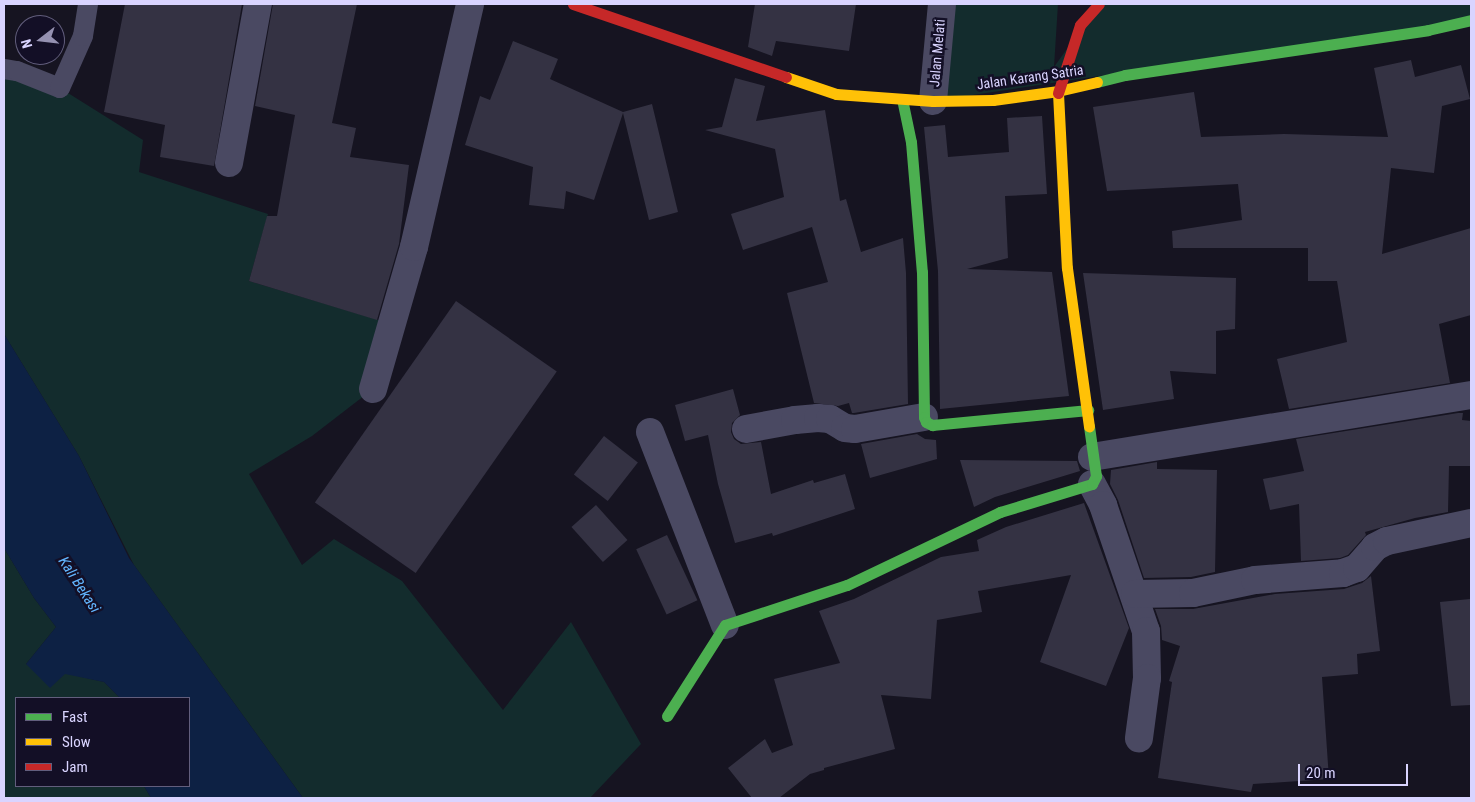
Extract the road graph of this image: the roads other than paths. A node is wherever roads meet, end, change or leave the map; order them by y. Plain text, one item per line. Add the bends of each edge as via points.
1 (88, 4) edge
2 (258, 4) edge
3 (470, 4) edge
4 (573, 4) edge
5 (942, 4) edge
6 (1099, 4) edge
7 (1471, 20) edge
8 (4, 69) edge
9 (1058, 91) junction
10 (902, 99) junction
11 (933, 102) junction
12 (229, 163) dead end
13 (373, 389) dead end
14 (1471, 395) edge
15 (1088, 410) junction
16 (924, 418) junction
17 (746, 429) dead end
18 (650, 432) dead end
19 (1092, 457) junction
20 (1092, 484) junction
21 (1471, 523) edge
22 (1135, 594) junction
23 (725, 625) junction
24 (667, 716) dead end
25 (1139, 738) dead end

1 - 8 lane via 83,36 60,88
2 - 12 street
3 - 13 street via 414,247
4 - 10 street, Jalan Karang Satria via 836,94
5 - 11 street, Jalan Melati
6 - 9 street via 1080,25 1065,78
7 - 9 street, Jalan Karang Satria via 1428,30 1125,75
9 - 11 street, Jalan Karang Satria via 993,100
9 - 15 street via 1067,268
10 - 11 street, Jalan Karang Satria
10 - 16 street via 911,142 922,272
14 - 19 street
15 - 16 street via 932,425
15 - 19 street
16 - 17 street via 854,429 845,428 830,419 818,418
18 - 23 street
19 - 20 street via 1096,476
20 - 22 street via 1103,505
20 - 23 street via 1000,512 847,584
21 - 22 street via 1387,541 1375,547 1357,568 1342,573 1255,580 1193,593
22 - 25 street via 1146,631 1147,659
23 - 24 street

